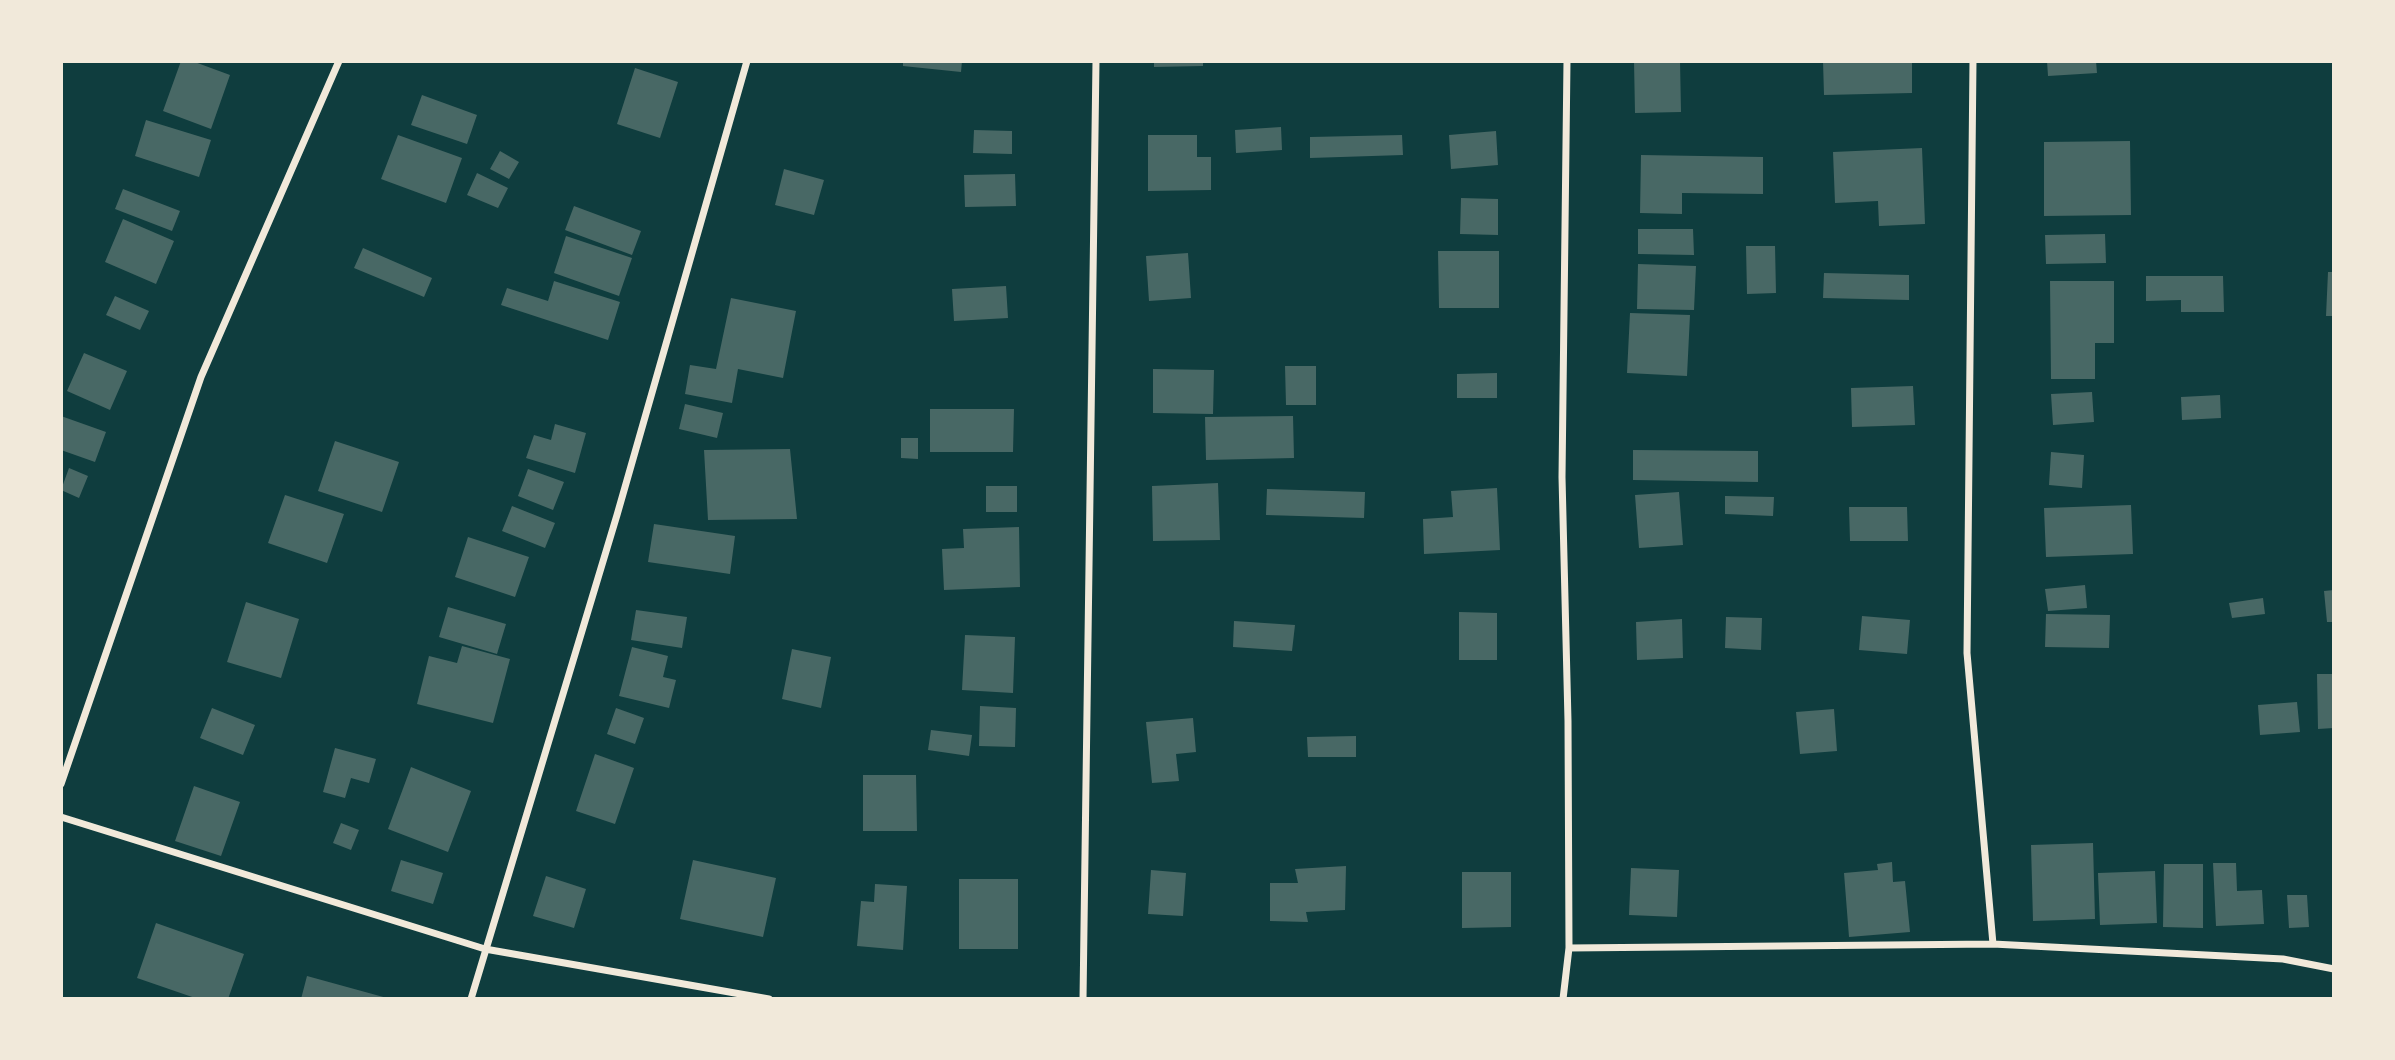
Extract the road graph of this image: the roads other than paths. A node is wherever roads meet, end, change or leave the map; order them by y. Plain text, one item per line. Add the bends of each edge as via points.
1 (339, 61) edge
2 (747, 61) edge
3 (1096, 61) edge
4 (1567, 61) edge
5 (1973, 61) edge
6 (61, 785) edge
7 (61, 817) edge
8 (1993, 944) junction
9 (1569, 948) junction
10 (485, 949) junction
11 (2334, 969) edge
12 (471, 999) edge
13 (769, 999) edge
14 (1083, 999) edge
15 (1563, 999) edge

1 - 6 street via 201,377
2 - 10 street via 617,515
3 - 14 street
4 - 9 street via 1562,477
5 - 8 street via 1967,653
7 - 10 street
8 - 9 street
8 - 11 street via 2283,959
9 - 15 street
10 - 12 street
10 - 13 street

